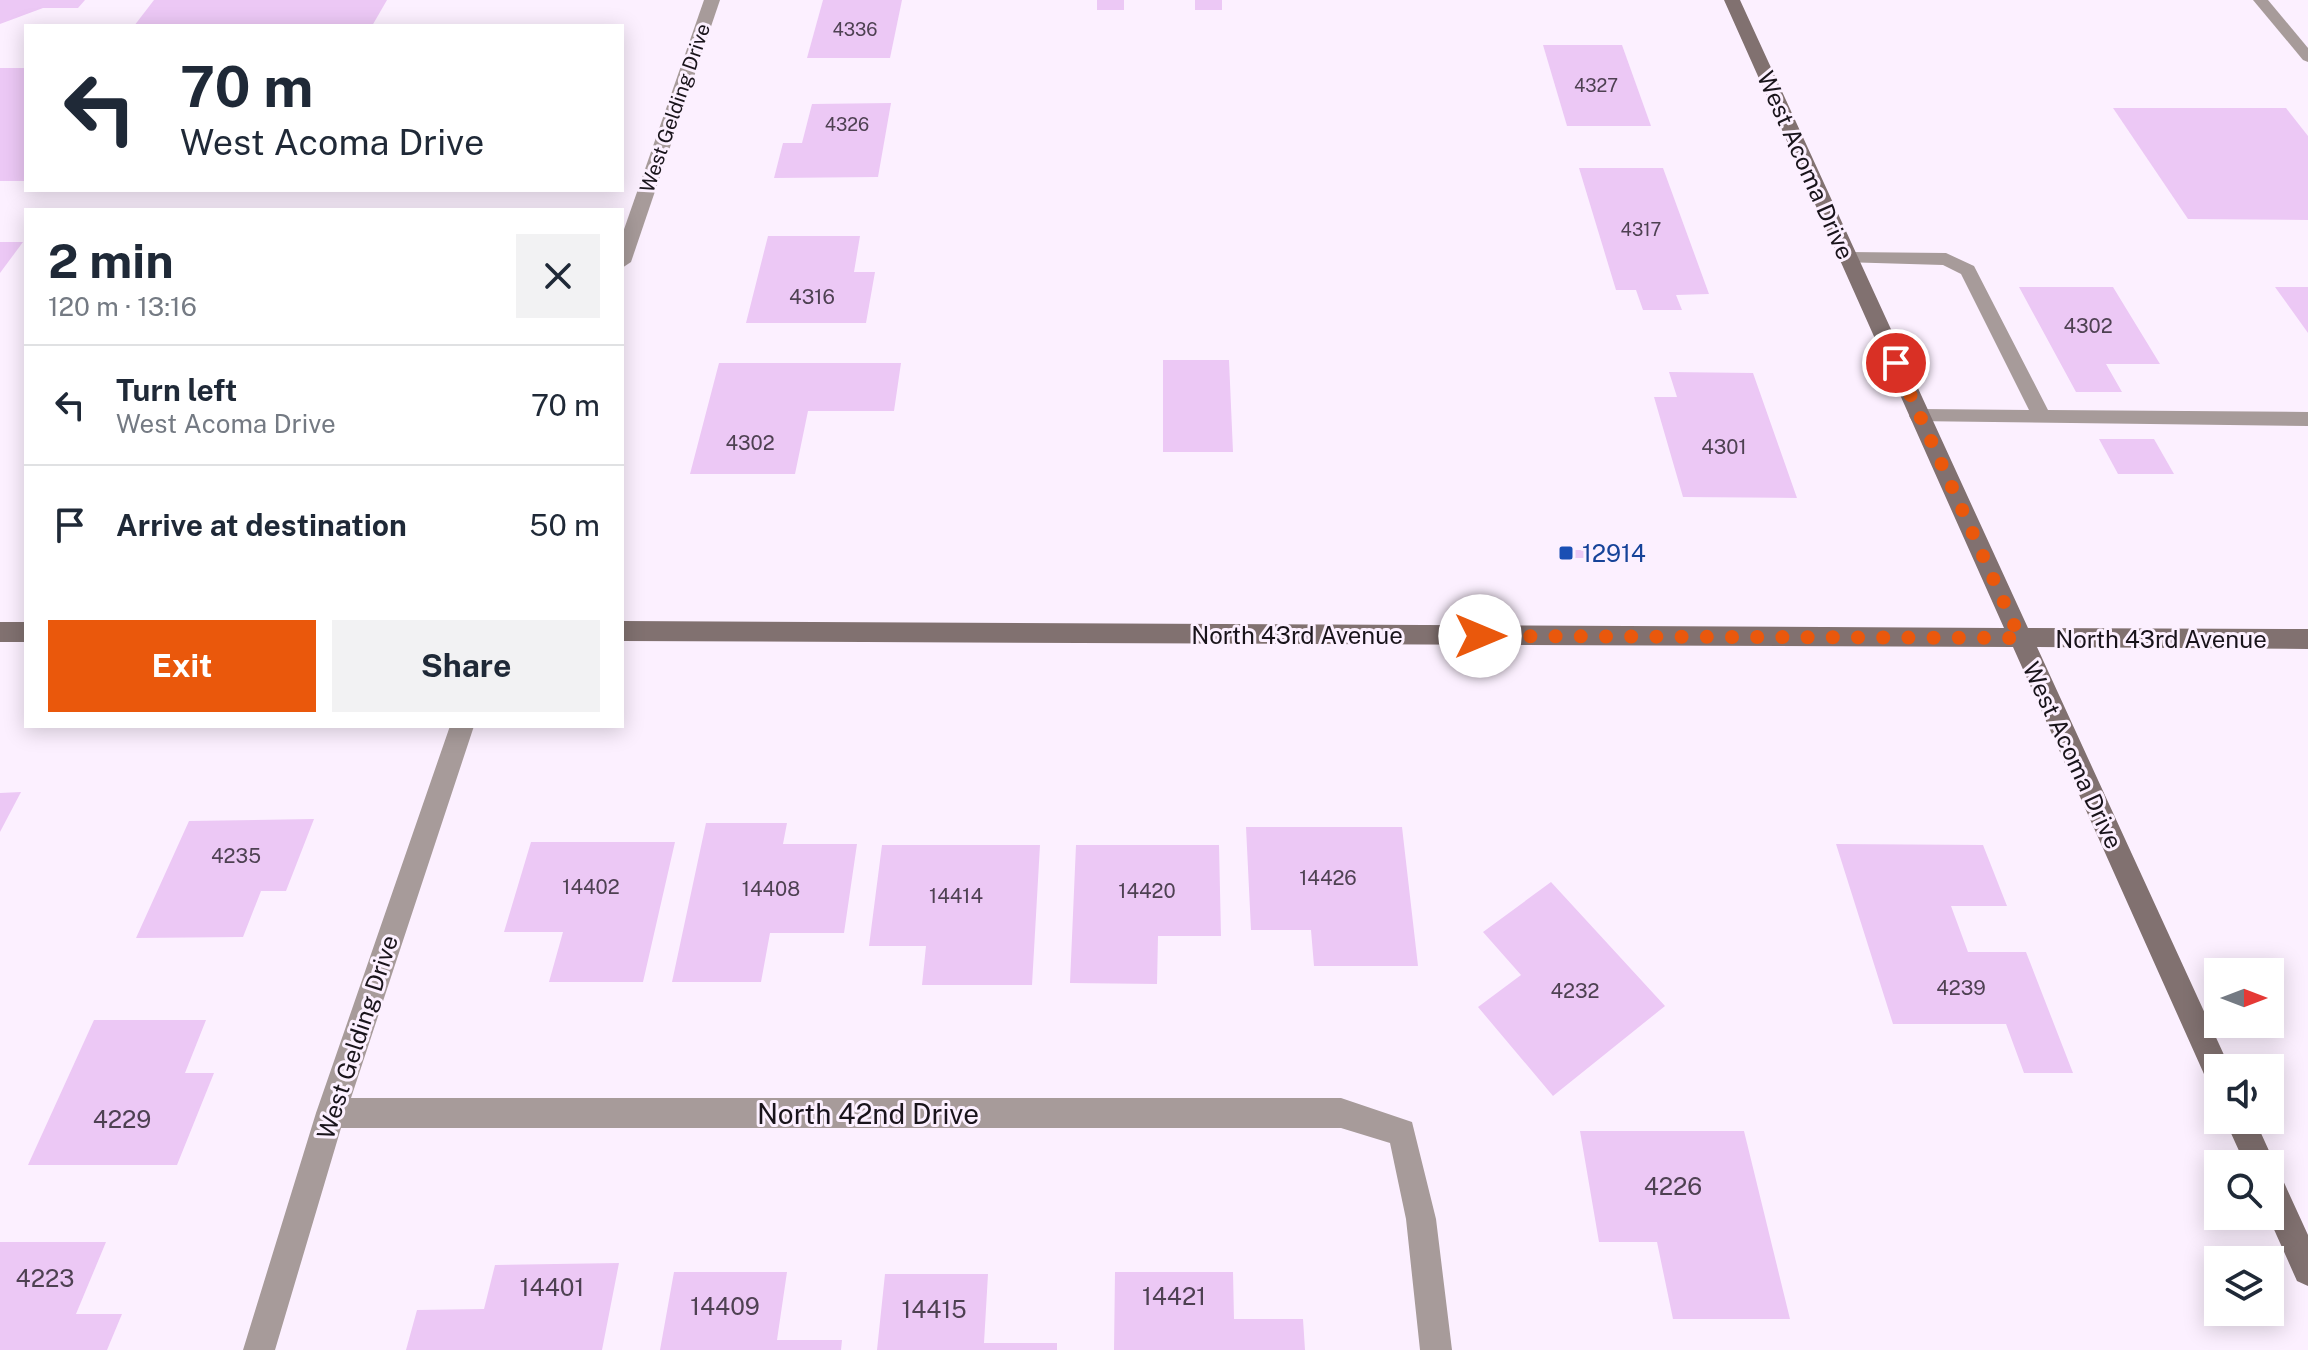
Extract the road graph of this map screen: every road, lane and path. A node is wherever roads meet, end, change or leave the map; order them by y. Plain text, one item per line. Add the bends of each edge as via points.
1 (712, 0) edge
2 (1732, 0) edge
3 (2260, 0) edge
4 (2308, 57) edge
5 (624, 256) edge
6 (1848, 258) junction
7 (1919, 416) junction
8 (2042, 417) junction
9 (2308, 419) edge
10 (624, 631) edge
11 (0, 632) edge
12 (24, 632) edge
13 (2020, 638) junction
14 (2308, 639) edge
15 (461, 728) edge
16 (2209, 1054) edge
17 (331, 1113) junction
18 (2284, 1218) edge
19 (2308, 1270) edge
20 (259, 1350) edge
21 (1436, 1350) edge

1 - 5 street, West Gelding Drive
2 - 6 main road, West Acoma Drive
3 - 4 lane
6 - 7 main road, West Acoma Drive
6 - 8 lane via 1946,259 1968,270
7 - 8 lane
7 - 13 main road, West Acoma Drive
8 - 9 lane
10 - 13 main road, North 43rd Avenue
11 - 12 main road
13 - 14 main road, North 43rd Avenue
13 - 16 main road, West Acoma Drive
15 - 17 street, West Gelding Drive
17 - 20 street, West Gelding Drive
17 - 21 street, North 42nd Drive via 1341,1113 1402,1132 1421,1219
18 - 19 main road

